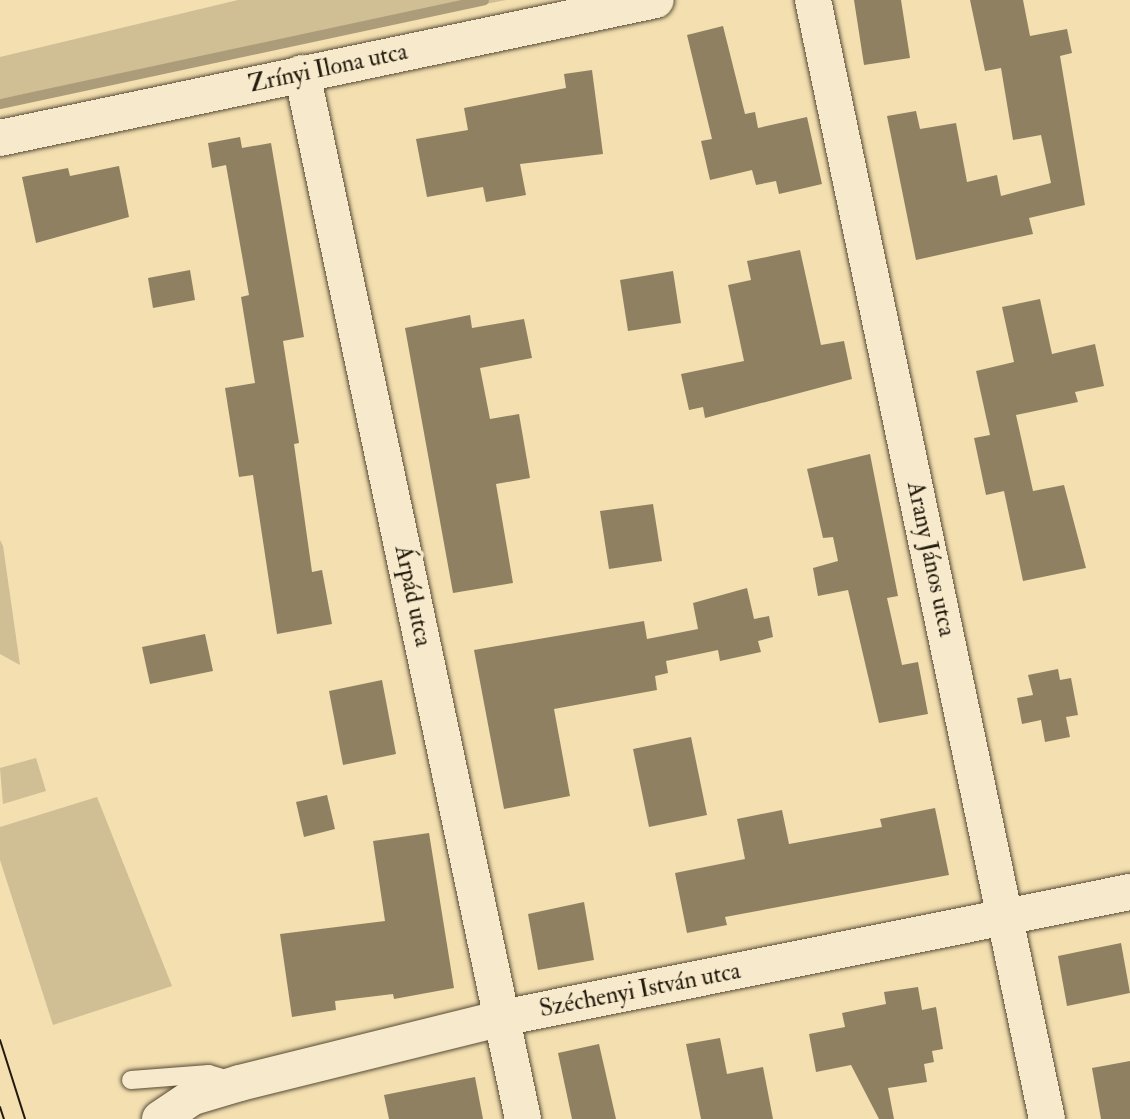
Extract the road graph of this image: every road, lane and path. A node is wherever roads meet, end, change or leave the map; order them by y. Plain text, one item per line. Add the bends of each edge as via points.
1 (656, 0) edge
2 (813, 0) edge
3 (302, 73) junction
4 (0, 138) edge
5 (1130, 892) edge
6 (1007, 917) junction
7 (502, 1018) junction
8 (131, 1080) dead end
9 (240, 1083) junction
10 (160, 1119) edge
11 (523, 1119) edge
12 (1047, 1119) edge

1 - 3 street, Zrínyi Ilona utca
2 - 6 street, Arany János utca
3 - 4 street, Zrínyi Ilona utca
3 - 7 street, Árpád utca
5 - 6 street, Széchenyi István utca
6 - 7 street, Széchenyi István utca
6 - 12 street, Arany János utca
7 - 9 street, Széchenyi István utca
7 - 11 street, Árpád utca
8 - 9 lane via 209,1074
9 - 10 street, Széchenyi István utca via 193,1097

